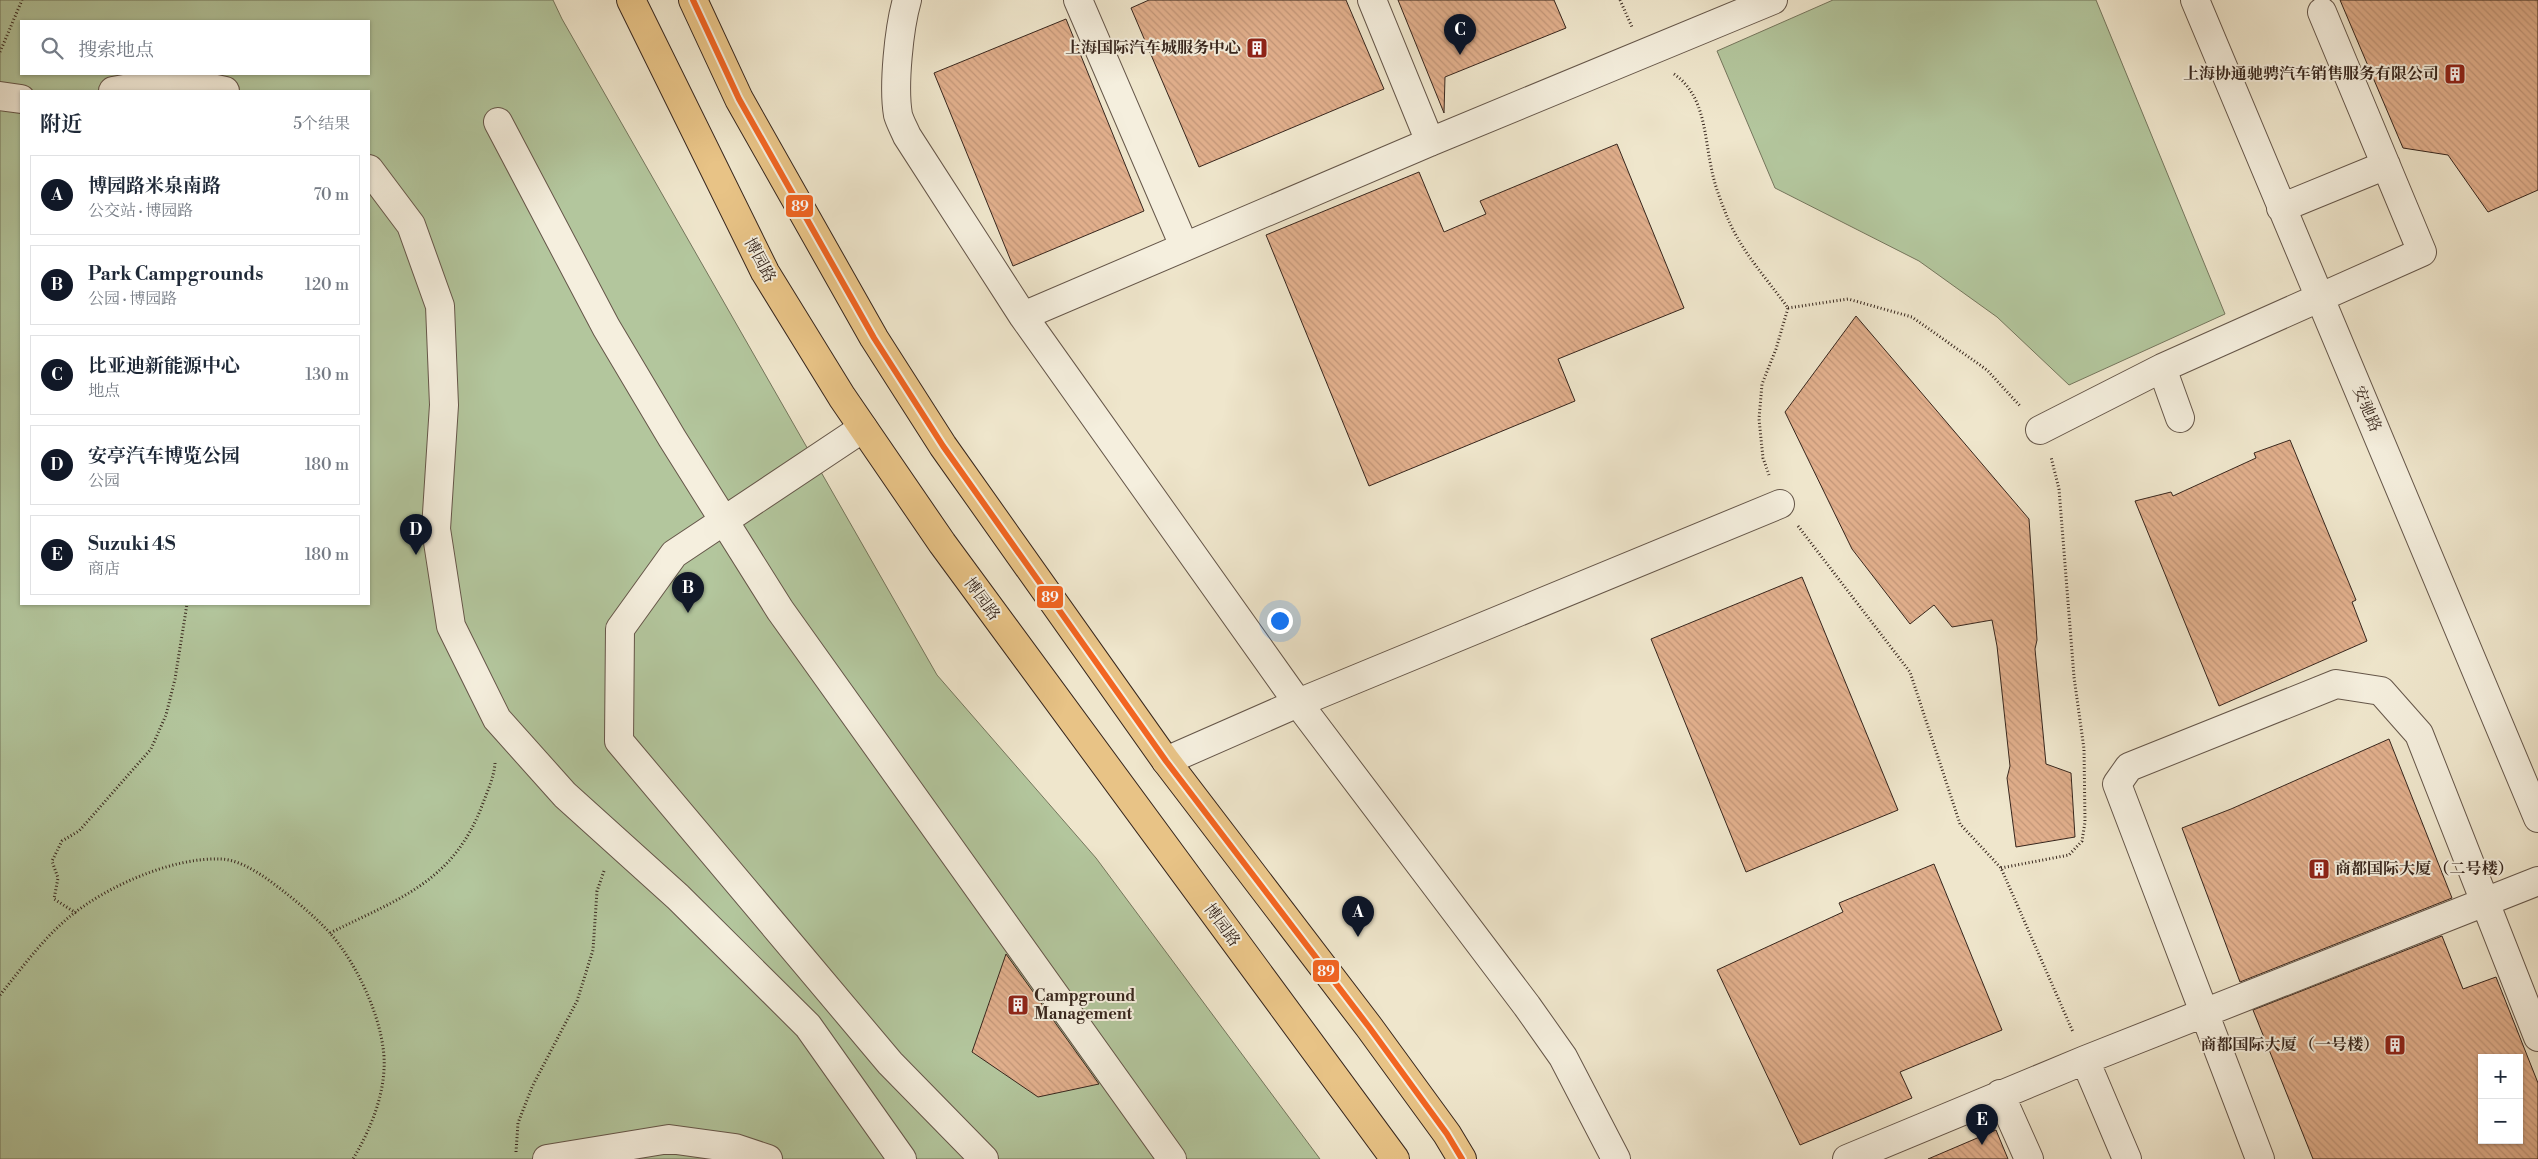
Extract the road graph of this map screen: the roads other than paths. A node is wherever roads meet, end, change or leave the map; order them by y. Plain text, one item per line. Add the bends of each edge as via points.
1 (631, 0) edge
2 (693, 0) edge
3 (907, 0) edge
4 (1078, 0) edge
5 (1372, 0) edge
6 (1773, 0) edge
7 (2195, 0) edge
8 (2322, 12) dead end
9 (119, 90) edge
10 (220, 90) edge
11 (0, 96) edge
12 (20, 99) edge
13 (498, 122) dead end
14 (1430, 142) junction
15 (2386, 165) junction
16 (370, 171) edge
17 (2281, 208) junction
18 (1184, 246) junction
19 (2320, 298) junction
20 (1023, 316) junction
21 (2162, 368) junction
22 (2180, 418) dead end
23 (863, 428) junction
24 (2040, 430) road end
25 (1780, 504) road end
26 (724, 518) junction
27 (1298, 703) junction
28 (1166, 761) junction
29 (2538, 818) edge
30 (2538, 881) edge
31 (2484, 903) junction
32 (2205, 1014) junction
33 (2538, 1037) edge
34 (2085, 1060) junction
35 (2000, 1094) junction
36 (547, 1159) edge
37 (768, 1159) edge
38 (902, 1159) edge
39 (984, 1159) edge
40 (1172, 1159) edge
41 (1395, 1159) edge
42 (1462, 1159) edge
43 (1616, 1159) edge
44 (1848, 1159) edge
45 (2030, 1159) edge
46 (2127, 1159) edge
47 (2260, 1159) edge

1 - 23 main road, 博园路 via 765,272
2 - 28 main road via 739,99 874,338 943,446
3 - 20 street via 896,93 899,116 907,136
4 - 18 street
5 - 14 street
6 - 14 street
7 - 17 street, 安驰路
8 - 15 street
9 - 10 street via 174,80
11 - 12 street
13 - 26 street via 606,327
14 - 18 street
15 - 17 street
15 - 19 street via 2422,252
16 - 38 street via 411,225 440,306 444,405 436,529 451,626 497,719 565,795 678,897 808,1026
17 - 19 street, 安驰路
18 - 20 street
19 - 21 street
19 - 29 street, 安驰路
20 - 27 street
21 - 22 street
21 - 24 street
23 - 26 street
23 - 41 main road, 博园路 via 942,543
25 - 27 street
26 - 39 street via 674,554 620,629 619,741 890,1063
26 - 40 street via 780,610
27 - 28 street
27 - 43 street via 1527,1006 1563,1058
28 - 42 main road via 1369,1027 1448,1134
30 - 31 street
31 - 32 street
31 - 32 street via 2419,734 2381,691 2336,684 2129,768 2117,784
31 - 33 street
32 - 34 street
32 - 47 street
34 - 35 street
34 - 46 street
35 - 44 street
35 - 45 street
36 - 37 street via 669,1139 735,1148

